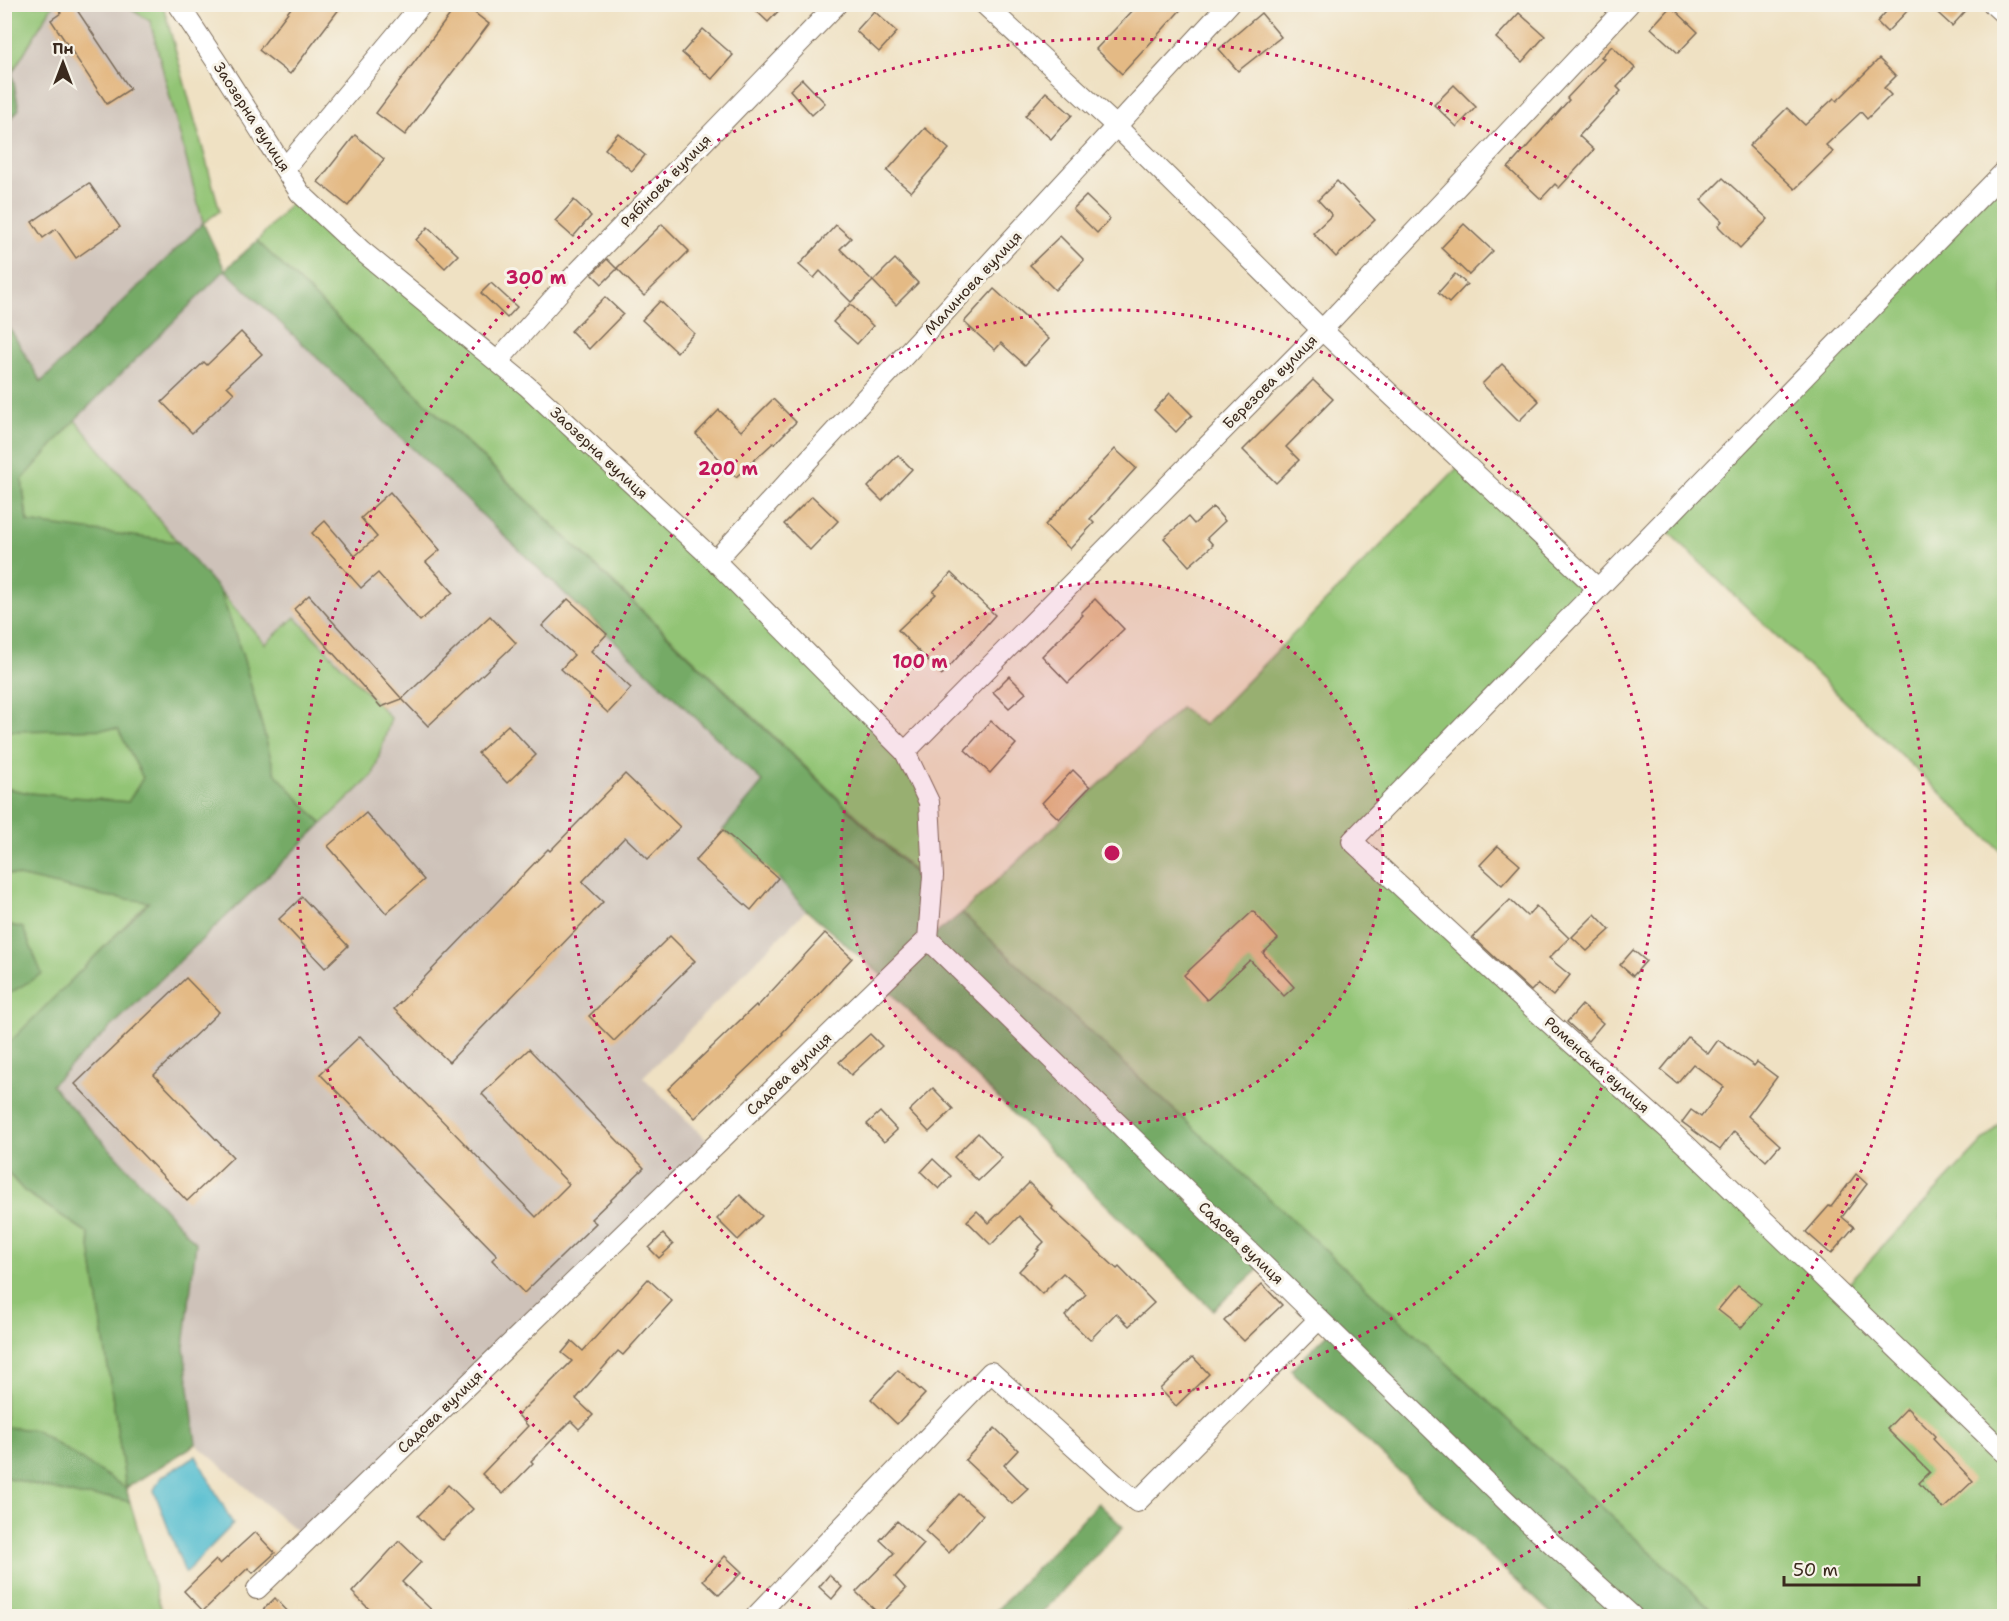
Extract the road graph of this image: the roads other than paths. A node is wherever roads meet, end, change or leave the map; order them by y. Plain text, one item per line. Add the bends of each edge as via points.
1 (178, 4) edge
2 (422, 4) edge
3 (837, 4) edge
4 (984, 4) edge
5 (1229, 4) edge
6 (1629, 4) edge
7 (1994, 4) edge
8 (2004, 14) edge
9 (1118, 127) junction
10 (285, 168) junction
11 (2004, 172) edge
12 (1322, 330) junction
13 (498, 361) junction
14 (715, 561) junction
15 (1594, 585) dead end
16 (905, 752) junction
17 (928, 939) junction
18 (1319, 1319) junction
19 (2004, 1452) edge
20 (257, 1589) dead end
21 (756, 1617) edge
22 (1632, 1617) edge

1 - 10 street, Заозерна вулиця
2 - 10 street
3 - 13 street, Рябінова вулиця via 570,280
4 - 9 street
5 - 9 street, Малинова вулиця
6 - 12 street, Березова вулиця
7 - 8 street
9 - 12 street
9 - 14 street, Малинова вулиця
10 - 13 street, Заозерна вулиця via 300,194
11 - 19 street, Роменська вулиця via 1352,841 1686,1145
12 - 15 street
12 - 16 street, Березова вулиця
13 - 14 street, Заозерна вулиця
14 - 16 street, Заозерна вулиця
16 - 17 street, Заозерна вулиця via 929,802 933,876
17 - 18 street, Садова вулиця
17 - 20 street, Садова вулиця
18 - 21 street via 1137,1502 991,1372
18 - 22 street, Садова вулиця

